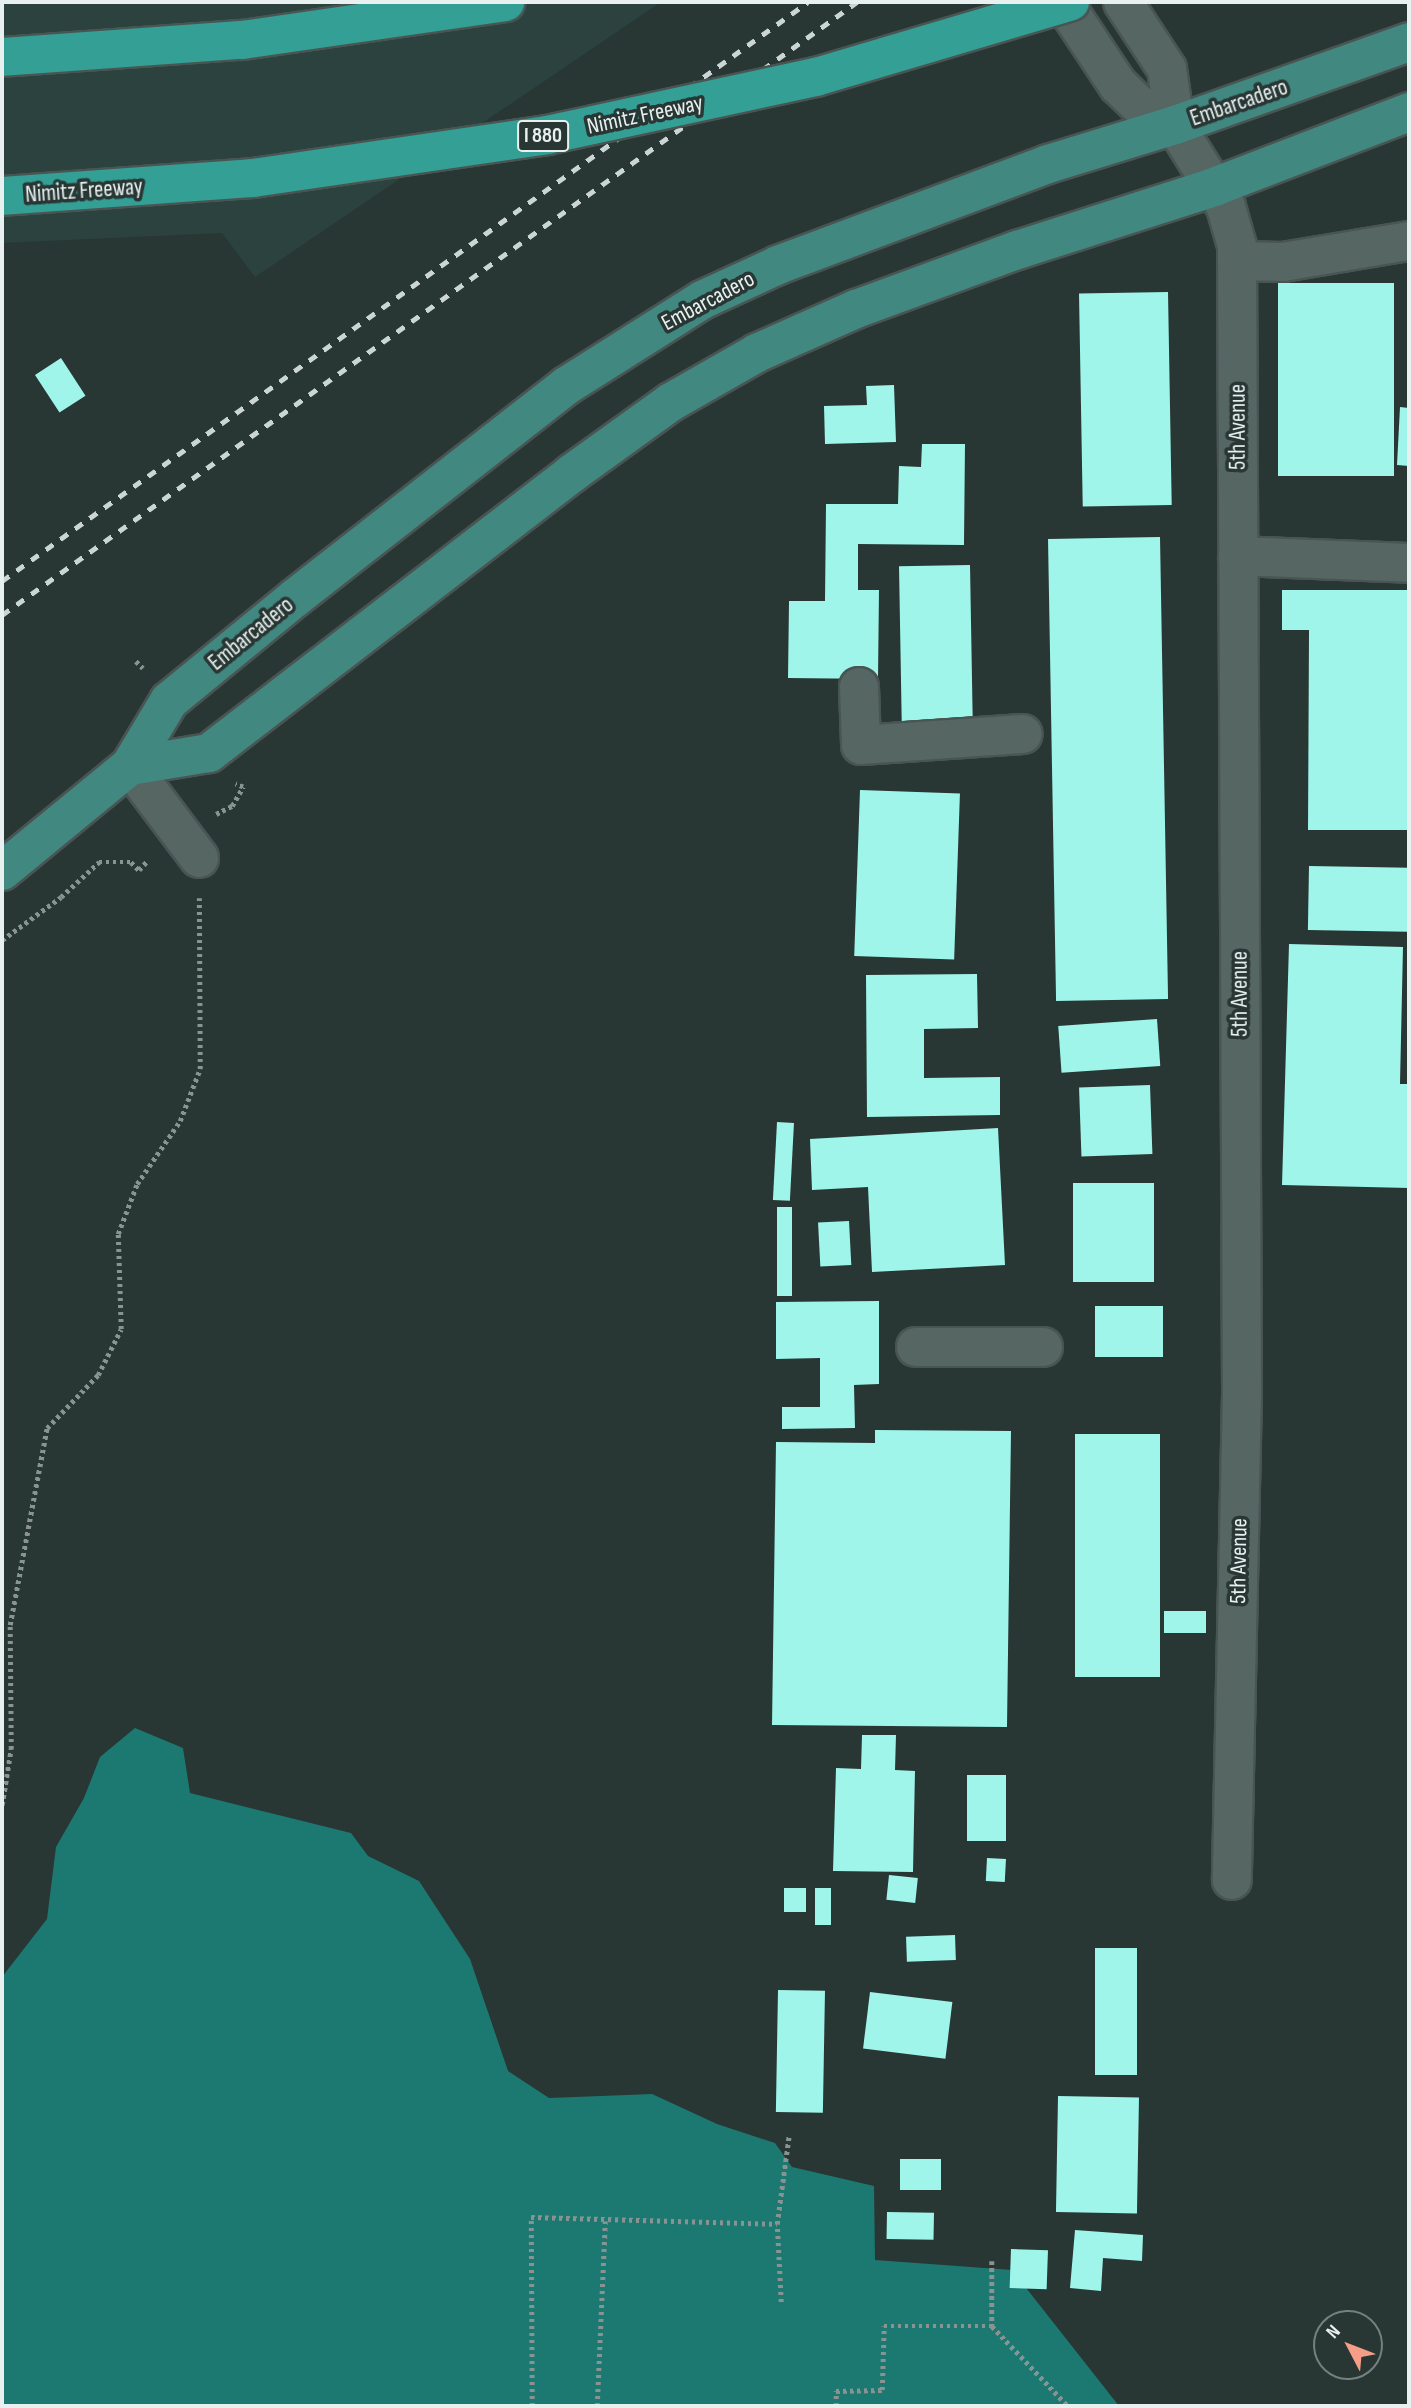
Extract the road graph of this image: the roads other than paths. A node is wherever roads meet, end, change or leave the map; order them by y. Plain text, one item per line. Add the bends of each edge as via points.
1 (505, 2) edge
2 (1063, 2) edge
3 (1070, 2) edge
4 (1123, 2) edge
5 (1409, 42) edge
6 (2, 57) edge
7 (1409, 112) edge
8 (1175, 125) junction
9 (1214, 187) junction
10 (2, 196) edge
11 (1409, 241) edge
12 (1237, 261) junction
13 (1238, 556) junction
14 (1409, 562) edge
15 (859, 687) dead end
16 (1023, 734) dead end
17 (131, 766) junction
18 (199, 858) road end
19 (2, 871) edge
20 (1043, 1346) dead end
21 (916, 1347) dead end
22 (1232, 1880) dead end

1 - 6 highway via 242,40
2 - 8 street, 5th Avenue via 1118,85
3 - 10 highway, Nimitz Freeway / I 880, bridge via 816,77 547,135 281,175
4 - 8 street, 5th Avenue via 1167,69
5 - 8 main road, Embarcadero
7 - 9 main road
8 - 9 street, 5th Avenue
8 - 17 main road, Embarcadero via 1048,164 869,230 702,300 566,386 296,597 169,701
9 - 12 street, 5th Avenue via 1226,207
9 - 17 main road via 980,263 757,352 671,402 571,474 209,754
11 - 12 street via 1283,262
12 - 13 street, 5th Avenue
13 - 14 street
13 - 22 street, 5th Avenue via 1242,1394
15 - 16 street via 861,745
17 - 18 street
17 - 19 main road, Embarcadero
20 - 21 street

